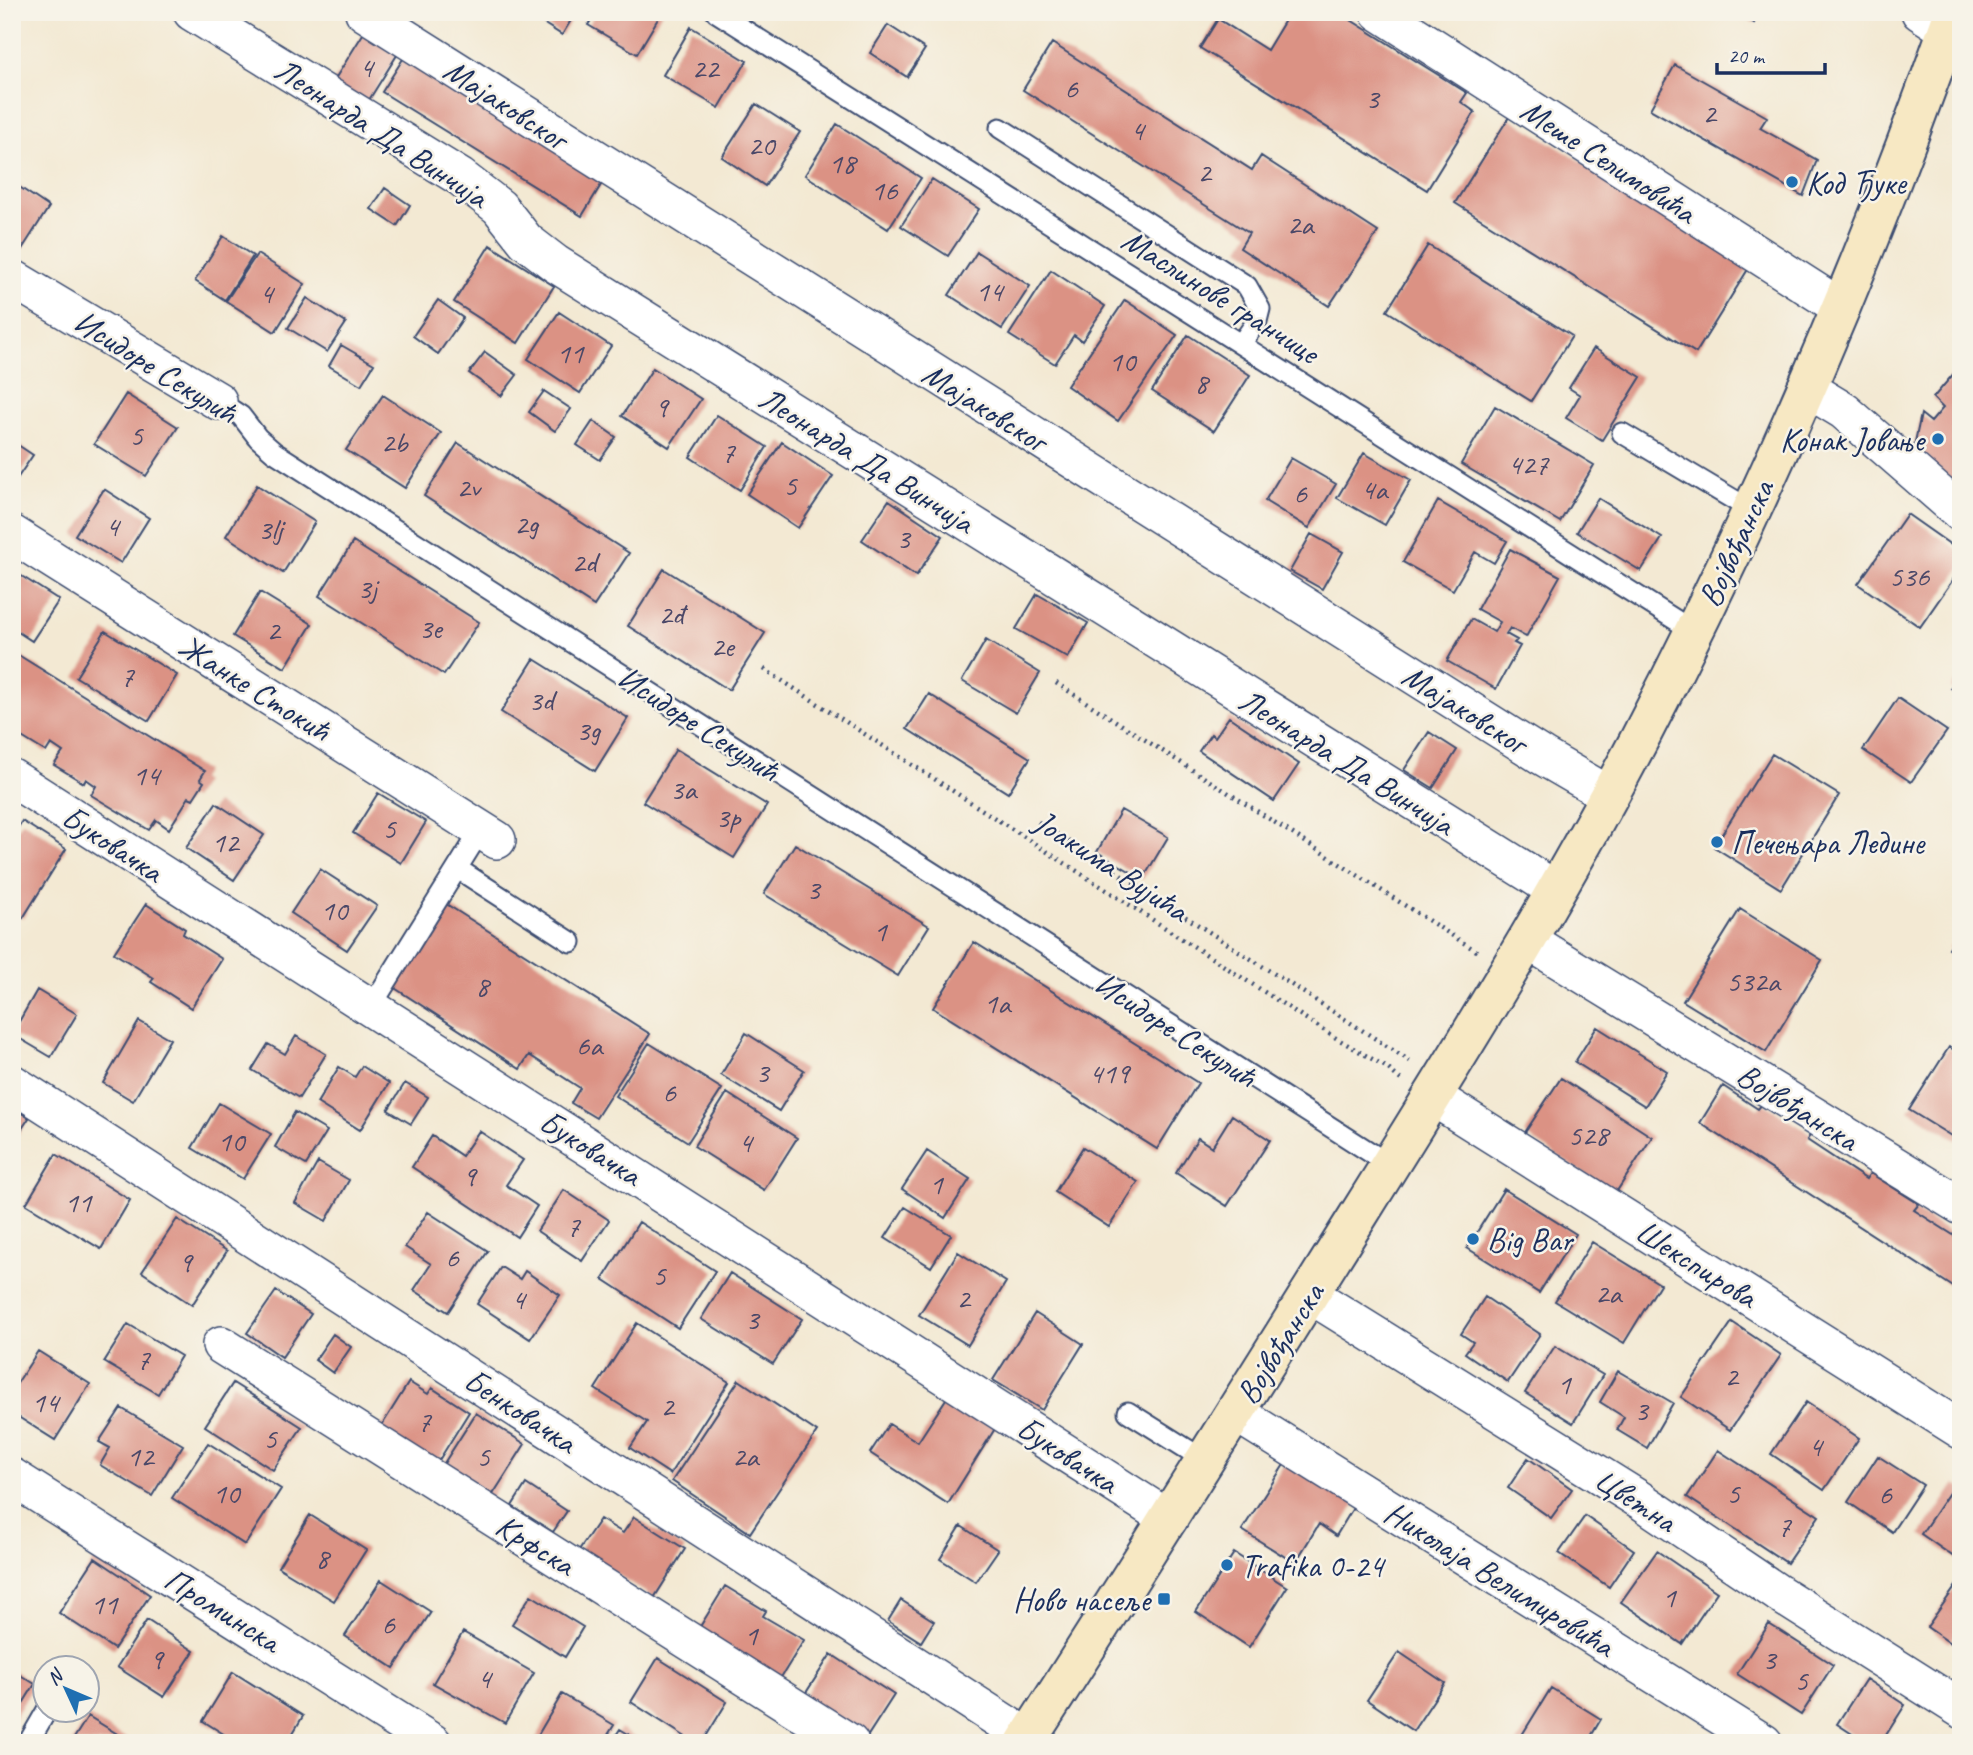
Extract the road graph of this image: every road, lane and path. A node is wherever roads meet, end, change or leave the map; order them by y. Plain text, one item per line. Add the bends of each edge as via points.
1 (192, 12) edge
2 (364, 12) edge
3 (716, 12) edge
4 (1378, 12) edge
5 (1941, 18) edge
6 (1000, 128) dead end
7 (12, 278) edge
8 (1840, 307) junction
9 (1241, 344) junction
10 (1806, 388) junction
11 (218, 401) joint
12 (1622, 433) dead end
13 (1751, 510) junction
14 (1961, 513) edge
15 (12, 534) edge
16 (1693, 631) junction
17 (764, 669) dead end
18 (1056, 683) dead end
19 (12, 778) edge
20 (1609, 795) junction
21 (1038, 822) dead end
22 (489, 835) joint
23 (458, 869) junction
24 (1556, 890) junction
25 (571, 942) dead end
26 (1518, 956) junction
27 (371, 1007) junction
28 (12, 1083) edge
29 (1434, 1096) junction
30 (1390, 1165) junction
31 (1961, 1206) edge
32 (1309, 1294) junction
33 (221, 1345) dead end
34 (1128, 1412) dead end
35 (1236, 1413) junction
36 (1961, 1430) edge
37 (1206, 1461) junction
38 (12, 1477) edge
39 (1169, 1518) junction
40 (1961, 1709) edge
41 (39, 1724) edge
42 (1027, 1740) edge
43 (28, 1743) edge
44 (433, 1743) edge
45 (850, 1743) edge
46 (1764, 1743) edge

1 - 24 street, Леонарда Да Винчија via 460,177 499,207 526,241 556,264
2 - 20 street, Мајаковског
3 - 9 lane, Маслинове гранчице
4 - 8 street, Меше Селимовића
5 - 8 main road, Војвођанска
6 - 9 lane via 1247,286 1260,309
7 - 11 street, Исидоре Секулић
8 - 10 main road, Војвођанска
9 - 16 lane, Маслинове гранчице
10 - 13 main road, Војвођанска
10 - 14 street via 1844,411
11 - 30 lane, Исидоре Секулић via 241,416 274,452
12 - 13 lane
13 - 16 main road, Војвођанска
15 - 22 street, Жанке Стокић
16 - 20 main road, Војвођанска
17 - 29 path, Јоакима Вујића via 1386,1067 1409,1087
18 - 26 path
19 - 27 street, Буковачка
20 - 24 main road, Војвођанска
21 - 29 path
22 - 23 lane
23 - 25 lane
23 - 27 lane
24 - 26 main road, Војвођанска
26 - 29 main road, Војвођанска
26 - 31 street, Војвођанска
27 - 39 street, Буковачка
28 - 42 street, Бенковачка
29 - 30 main road, Војвођанска
29 - 36 street, Шекспирова
30 - 32 main road, Војвођанска
32 - 35 main road, Војвођанска
32 - 40 street, Цветна via 1640,1500
33 - 45 street, Крфска
34 - 37 lane
35 - 37 main road, Војвођанска
35 - 46 street, Николаја Велимировића
37 - 39 main road, Војвођанска
38 - 44 street, Проминска
39 - 42 main road, Војвођанска
41 - 43 lane

